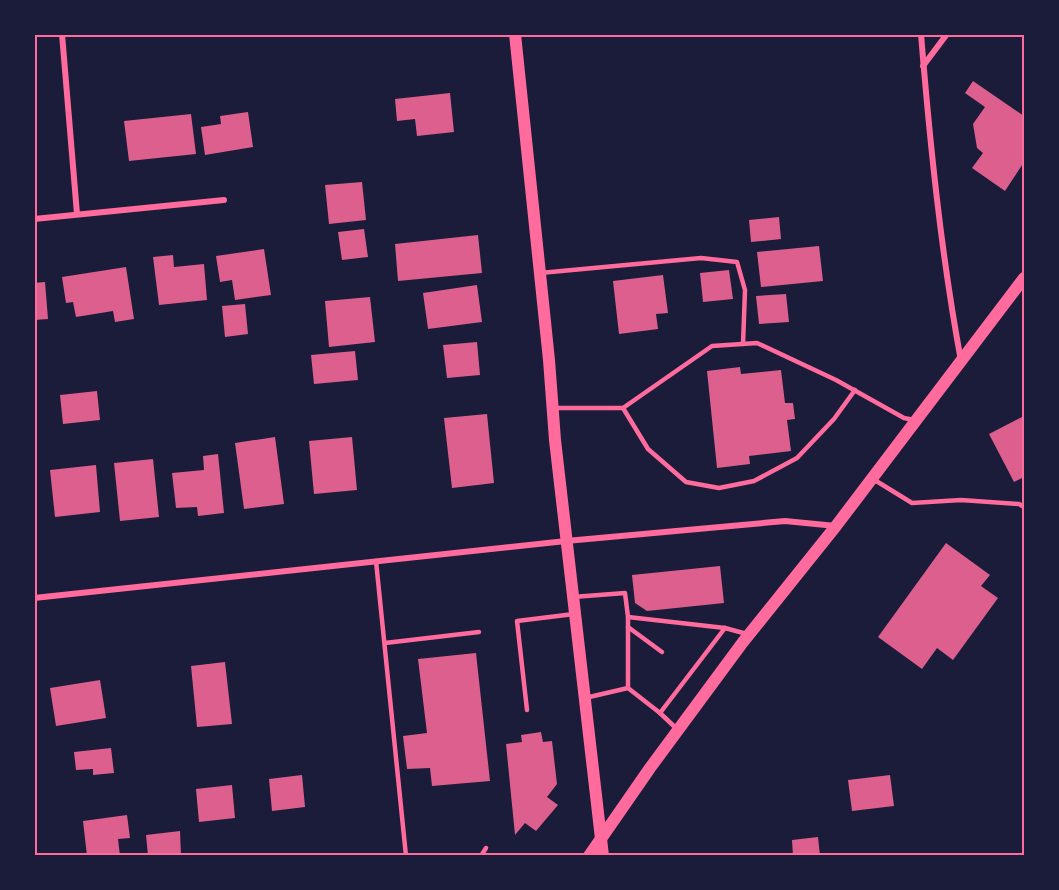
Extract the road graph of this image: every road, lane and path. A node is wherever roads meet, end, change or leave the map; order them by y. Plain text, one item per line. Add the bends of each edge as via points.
1 (62, 34) edge
2 (515, 34) edge
3 (921, 34) edge
4 (947, 34) edge
5 (923, 66) junction
6 (224, 200) dead end
7 (77, 214) junction
8 (34, 219) edge
9 (540, 273) junction
10 (1024, 278) edge
11 (743, 344) junction
12 (961, 362) junction
13 (855, 390) junction
14 (553, 408) junction
15 (622, 408) junction
16 (917, 420) junction
17 (872, 478) junction
18 (1024, 507) edge
19 (836, 526) junction
20 (566, 541) junction
21 (376, 561) junction
22 (572, 597) junction
23 (34, 598) edge
24 (574, 615) junction
25 (628, 617) junction
26 (628, 627) junction
27 (725, 628) junction
28 (479, 632) dead end
29 (749, 635) junction
30 (384, 643) junction
31 (662, 652) dead end
32 (628, 688) junction
33 (585, 698) junction
34 (527, 710) dead end
35 (660, 713) junction
36 (678, 730) junction
37 (601, 838) junction
38 (486, 848) dead end
39 (406, 855) edge
40 (481, 855) edge
41 (589, 855) edge
42 (603, 855) edge

1 - 7 street
2 - 9 main road
3 - 5 street
4 - 5 street
5 - 12 street via 932,170
6 - 7 street
7 - 8 street
9 - 11 lane via 701,258 737,262 745,290
9 - 14 main road
10 - 12 main road
11 - 13 lane via 757,343
11 - 15 lane via 712,346
12 - 16 main road
13 - 15 lane via 797,458 754,482 719,488 686,482 648,449
13 - 16 lane via 904,418
14 - 15 lane
14 - 20 main road
16 - 17 main road
17 - 18 lane via 912,503 961,500
17 - 19 main road
19 - 20 street via 784,521
19 - 29 main road
20 - 21 street
20 - 22 main road
21 - 23 street
21 - 30 lane
22 - 24 main road
22 - 25 lane via 625,593
24 - 33 main road
24 - 34 lane via 517,621
25 - 26 lane
25 - 27 lane
26 - 31 lane
26 - 32 lane
27 - 29 lane
27 - 35 lane
28 - 30 lane
29 - 36 main road
30 - 39 lane
32 - 33 lane
32 - 35 lane
33 - 37 main road
35 - 36 lane
36 - 37 main road
37 - 41 main road
37 - 42 main road
38 - 40 lane

